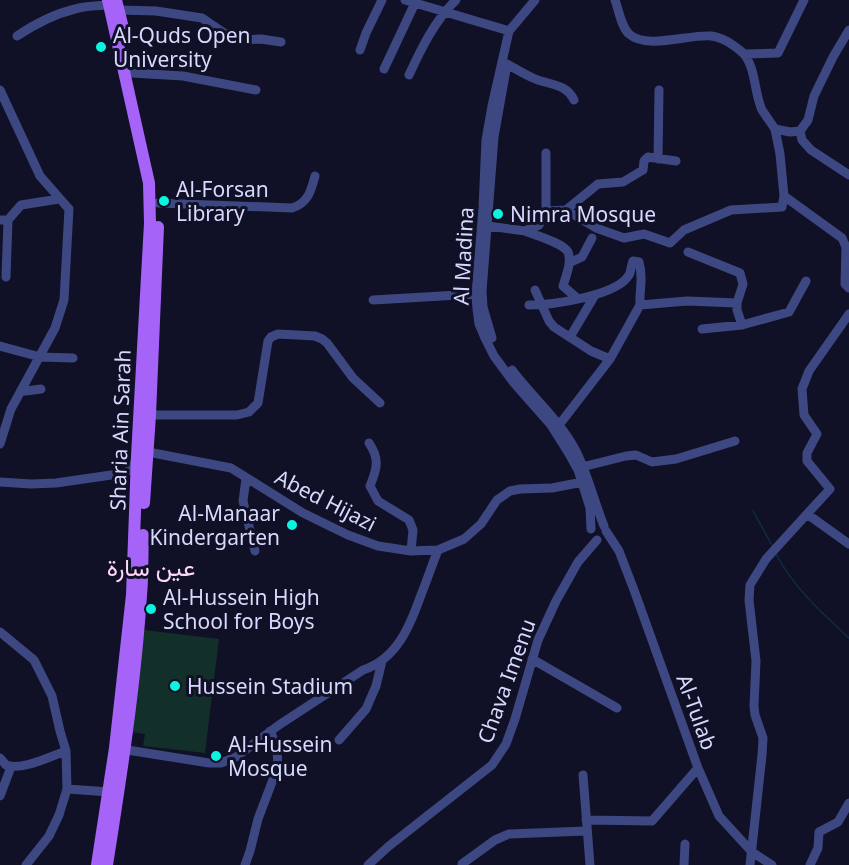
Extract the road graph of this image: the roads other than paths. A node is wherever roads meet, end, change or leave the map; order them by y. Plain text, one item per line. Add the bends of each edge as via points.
1 (382, 0) edge
2 (456, 0) edge
3 (536, 0) edge
4 (542, 0) edge
5 (615, 0) edge
6 (804, 0) edge
7 (410, 2) edge
8 (113, 4) edge
9 (444, 11) junction
10 (849, 30) edge
11 (509, 31) junction
12 (17, 36) dead end
13 (281, 42) dead end
14 (360, 50) dead end
15 (744, 54) junction
16 (507, 64) junction
17 (384, 69) dead end
18 (132, 73) junction
19 (410, 75) dead end
20 (0, 90) edge
21 (256, 90) dead end
22 (659, 90) dead end
23 (574, 100) dead end
24 (775, 129) junction
25 (800, 131) junction
26 (546, 153) dead end
27 (658, 159) junction
28 (676, 161) dead end
29 (849, 175) edge
30 (315, 176) dead end
31 (784, 196) junction
32 (59, 199) junction
33 (158, 203) junction
34 (566, 210) junction
35 (546, 211) junction
36 (4, 220) edge
37 (488, 226) junction
38 (525, 231) junction
39 (592, 238) dead end
40 (687, 252) dead end
41 (569, 263) junction
42 (6, 278) dead end
43 (806, 281) dead end
44 (849, 288) edge
45 (535, 290) dead end
46 (476, 294) junction
47 (595, 295) junction
48 (578, 299) junction
49 (373, 300) dead end
50 (737, 303) junction
51 (529, 305) dead end
52 (542, 305) junction
53 (640, 305) junction
54 (849, 314) edge
55 (742, 325) junction
56 (702, 329) dead end
57 (570, 337) junction
58 (0, 346) edge
59 (40, 357) junction
60 (73, 358) dead end
61 (610, 359) junction
62 (41, 389) dead end
63 (21, 390) junction
64 (380, 404) dead end
65 (150, 415) junction
66 (559, 425) junction
67 (735, 441) dead end
68 (369, 443) dead end
69 (0, 444) edge
70 (142, 454) junction
71 (580, 469) junction
72 (246, 479) junction
73 (0, 482) edge
74 (585, 482) junction
75 (807, 514) junction
76 (590, 530) junction
77 (602, 534) junction
78 (849, 544) edge
79 (438, 550) junction
80 (255, 551) dead end
81 (411, 551) junction
82 (578, 562) junction
83 (0, 632) edge
84 (532, 659) junction
85 (382, 661) junction
86 (617, 708) dead end
87 (270, 731) junction
88 (339, 740) dead end
89 (120, 749) junction
90 (66, 751) junction
91 (0, 758) edge
92 (11, 767) junction
93 (698, 768) junction
94 (583, 775) dead end
95 (67, 789) junction
96 (110, 792) junction
97 (0, 796) edge
98 (849, 803) edge
99 (586, 820) junction
100 (586, 831) junction
101 (685, 844) dead end
102 (752, 852) junction
103 (462, 864) edge
104 (26, 865) edge
105 (98, 865) edge
106 (107, 865) edge
107 (245, 865) edge
108 (368, 865) edge
109 (590, 865) edge
110 (684, 865) edge
111 (750, 865) edge
112 (772, 865) edge
113 (810, 865) edge

1 - 14 street
2 - 9 street
3 - 11 street, Al Madina
4 - 16 street, Al Madina via 514,33
5 - 15 street via 623,26 634,37 665,41 711,36 723,39
6 - 15 street via 778,53
7 - 9 street
7 - 17 street
8 - 12 street via 50,17
8 - 13 street via 202,18 242,40
8 - 18 main road, Sharia Ain Sarah
8 - 70 main road, Sharia Ain Sarah via 149,183
9 - 11 street
9 - 19 street
10 - 25 street
11 - 46 street, Al Madina via 486,140
15 - 24 street via 762,109
16 - 23 street via 535,79 562,86
16 - 37 street, Al Madina via 494,137
18 - 21 street via 183,76
18 - 33 main road, Sharia Ain Sarah
20 - 32 street via 40,176
22 - 27 street
24 - 25 street
24 - 31 street
25 - 29 street via 811,150
26 - 35 street
27 - 28 street
27 - 34 street via 648,158 643,170 623,182 598,184
30 - 33 street via 307,199 292,208
31 - 34 street via 782,207 731,210 684,230 670,243 644,234 624,238 596,228
31 - 44 street via 842,238 846,247 845,284
32 - 36 street via 21,205
32 - 59 street via 69,209 64,300 56,328
33 - 65 main road, Sharia Ain Sarah
34 - 35 street
35 - 38 street via 539,225
36 - 42 street
37 - 38 street
37 - 66 street, Al Madina via 482,291 489,332 503,359
38 - 41 street via 563,246
39 - 41 street via 582,257
40 - 50 street via 740,273 743,284
41 - 48 street via 563,286
43 - 55 street via 789,312
45 - 52 street
46 - 49 street
46 - 71 street, Al Madina via 479,324 494,356 551,425
47 - 48 street
47 - 53 street via 619,285 629,275 633,261 639,262
47 - 57 street
48 - 52 street
50 - 53 street via 687,301
50 - 55 street
51 - 52 street
52 - 57 street via 551,324
53 - 61 street
54 - 75 street via 809,371 802,389 804,415 817,434 807,461 830,489
55 - 56 street
57 - 61 street
58 - 59 street
59 - 60 street
59 - 63 street
61 - 66 street
62 - 63 street
63 - 69 street
64 - 65 street via 322,339 276,334 267,341 258,403 249,412
65 - 70 main road, Sharia Ain Sarah
66 - 71 street, Al Madina via 575,450
67 - 71 street via 676,459 652,462 636,455 626,456
68 - 81 street via 377,454 370,486 378,501 410,520
70 - 72 street, Abed Hijazi via 231,468
70 - 73 street via 124,473 56,483
70 - 89 main road, Sharia Ain Sarah
71 - 74 street, Al Madina
72 - 80 street via 243,501
72 - 81 street, Abed Hijazi via 348,535 378,546
74 - 76 street, Al Madina
74 - 77 street, Al Madina
74 - 79 street, Abed Hijazi via 510,491 497,500 470,534
75 - 78 street
75 - 102 street via 766,558 750,585 756,661 754,706 763,738
76 - 77 street via 592,537
76 - 77 street via 597,524
76 - 82 street
77 - 82 street
77 - 93 street, Al-Tulab via 619,551
79 - 81 street, Abed Hijazi
79 - 85 street via 411,624
82 - 84 street, Chava Imenu via 556,601
83 - 90 street via 34,660 52,696
84 - 86 street
84 - 108 street, Chava Imenu via 506,744 492,765
85 - 87 street
85 - 88 street via 366,708
87 - 89 street via 236,757 221,762
87 - 107 street via 278,753 277,769
89 - 96 main road, Sharia Ain Sarah
89 - 106 main road, Sharia Ain Sarah
90 - 92 street
90 - 95 street
91 - 92 street
92 - 97 street
93 - 99 street via 652,821
93 - 102 street, Al-Tulab via 719,816
94 - 99 street
95 - 96 street
95 - 104 street via 49,836
96 - 105 main road, Sharia Ain Sarah
98 - 113 street via 838,822 819,832 817,852
99 - 100 street
100 - 103 street via 509,834
100 - 109 street
101 - 110 street
102 - 111 street
102 - 112 street, Al-Tulab

